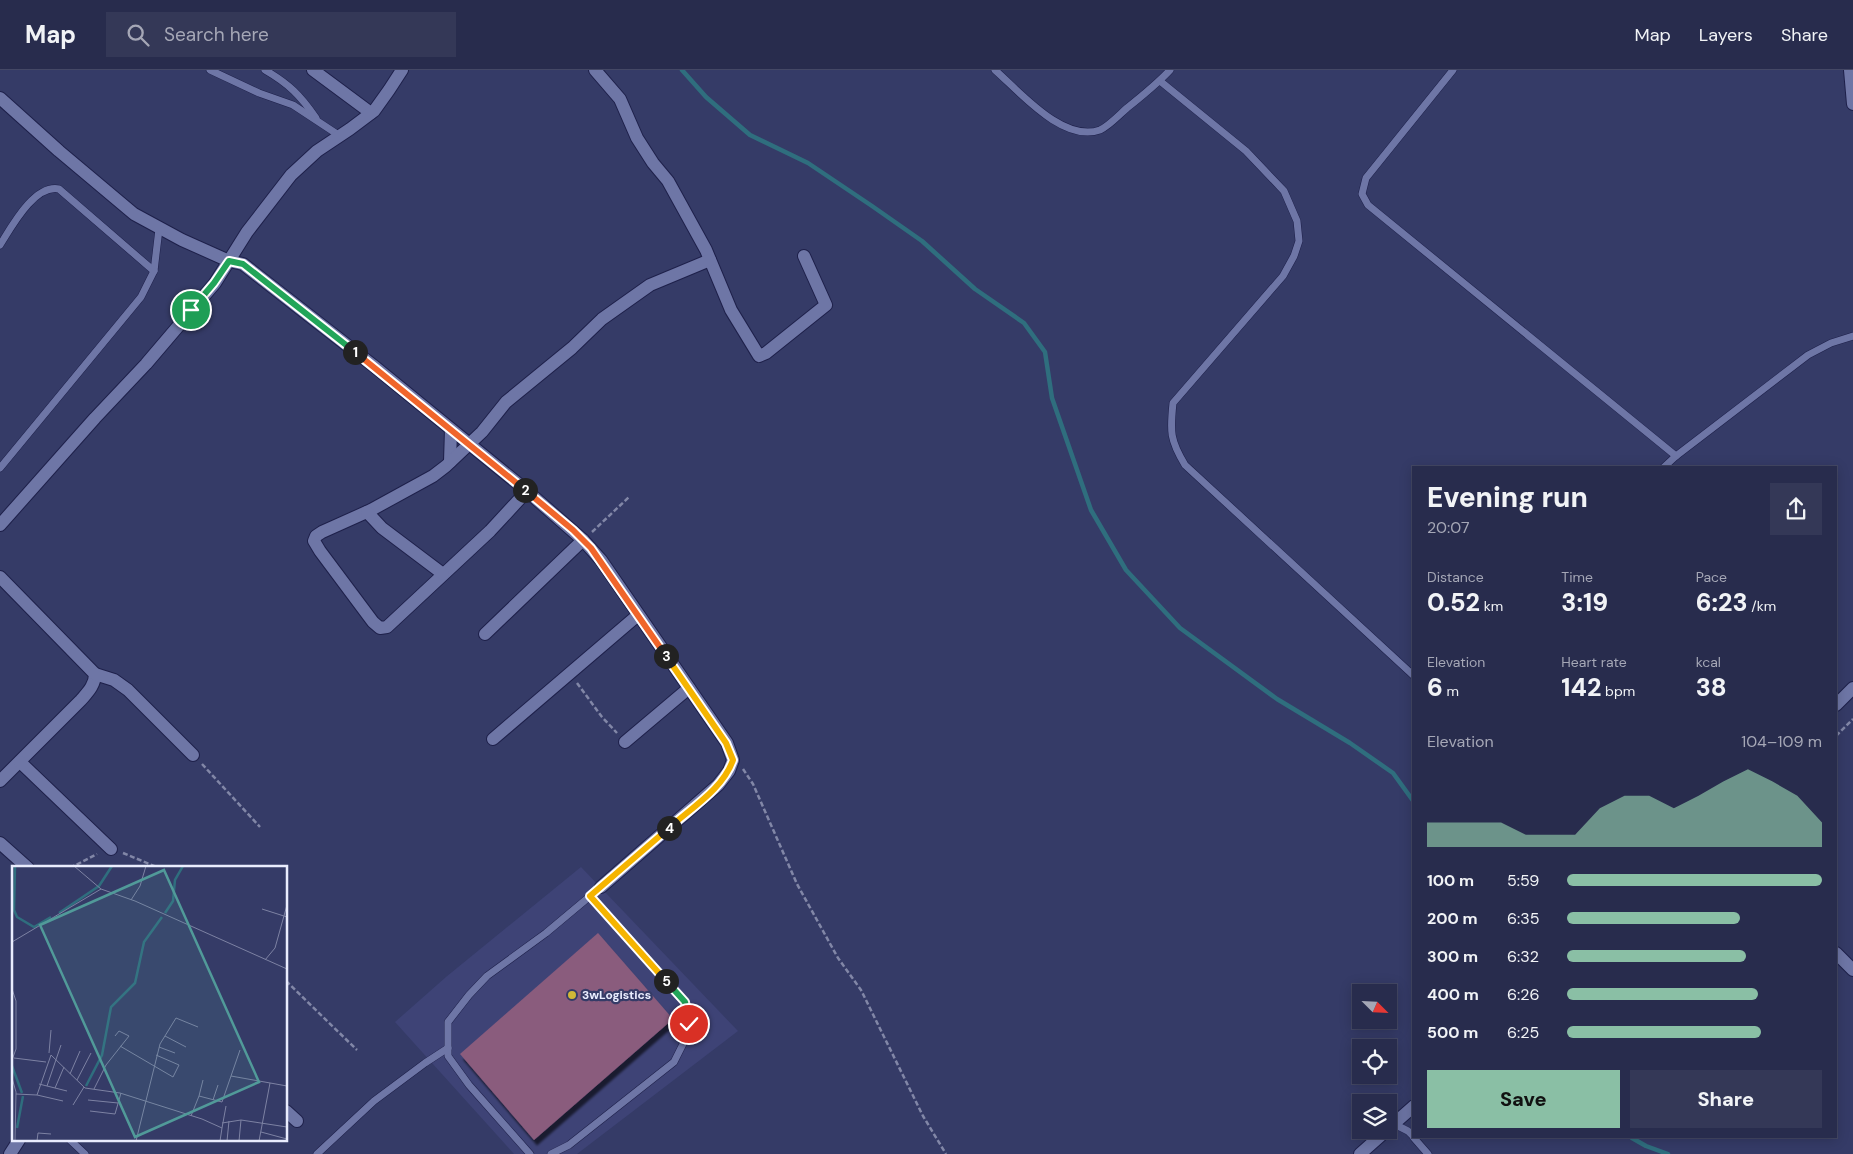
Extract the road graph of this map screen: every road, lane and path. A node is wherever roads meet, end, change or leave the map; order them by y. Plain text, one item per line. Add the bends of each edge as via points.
1 (210, 70) edge
2 (265, 70) edge
3 (314, 70) edge
4 (402, 70) edge
5 (595, 70) edge
6 (995, 70) edge
7 (1170, 70) edge
8 (1452, 70) edge
9 (1850, 70) edge
10 (1160, 81) junction
11 (0, 98) edge
12 (1853, 104) edge
13 (371, 113) junction
14 (319, 122) junction
15 (340, 136) junction
16 (158, 229) junction
17 (0, 245) edge
18 (804, 256) dead end
19 (710, 260) junction
20 (229, 261) junction
21 (154, 271) junction
22 (1853, 336) edge
23 (450, 430) junction
24 (468, 445) junction
25 (1676, 456) junction
26 (450, 462) junction
27 (1666, 466) edge
28 (0, 468) edge
29 (527, 491) junction
30 (629, 497) dead end
31 (367, 512) junction
32 (0, 525) edge
33 (583, 540) junction
34 (443, 574) junction
35 (0, 577) edge
36 (638, 614) junction
37 (485, 634) dead end
38 (570, 673) junction
39 (95, 674) junction
40 (1412, 674) edge
41 (689, 688) junction
42 (1853, 688) edge
43 (1837, 704) edge
44 (1853, 719) edge
45 (1837, 735) edge
46 (493, 739) dead end
47 (625, 742) joint
48 (193, 755) joint
49 (733, 760) junction
50 (20, 762) junction
51 (0, 781) edge
52 (260, 827) dead end
53 (0, 843) edge
54 (111, 848) dead end
55 (26, 866) edge
56 (601, 887) joint
57 (590, 896) junction
58 (1837, 955) edge
59 (1853, 970) edge
60 (288, 983) edge
61 (448, 1048) junction
62 (358, 1050) dead end
63 (1412, 1108) edge
64 (288, 1113) edge
65 (297, 1121) dead end
66 (1397, 1121) edge
67 (1397, 1129) edge
68 (1412, 1135) edge
69 (1415, 1138) edge
70 (1377, 1139) edge
71 (18, 1142) edge
72 (72, 1142) edge
73 (10, 1154) edge
74 (85, 1154) edge
75 (318, 1154) edge
76 (530, 1154) edge
77 (551, 1154) edge
78 (946, 1154) edge
79 (1360, 1154) edge
80 (1428, 1154) edge

1 - 14 lane via 293,105
2 - 14 lane via 285,82
3 - 13 street
4 - 13 street
5 - 19 street via 620,99 637,138 668,180
6 - 10 lane via 1040,111 1068,129 1084,132 1101,130
7 - 10 lane
8 - 25 lane via 1366,178 1362,194 1368,205
9 - 12 street
10 - 40 lane via 1246,151 1284,192 1297,221 1299,241 1283,276 1173,403 1170,428 1174,446 1185,466
11 - 16 street via 108,193
13 - 15 street
14 - 15 lane
15 - 20 street via 317,151 291,175
16 - 20 street
16 - 21 lane
17 - 21 lane via 23,210 42,191 54,188
18 - 19 street via 826,305 759,356 731,310
19 - 24 street via 650,285 602,319 506,402
20 - 23 street via 243,264
20 - 32 street via 146,364
21 - 28 lane via 141,296
22 - 25 lane via 1808,355
23 - 24 street
23 - 26 street
24 - 26 street
24 - 29 street
25 - 27 lane
26 - 31 street via 433,476
29 - 33 street
29 - 34 street
30 - 33 path
31 - 34 street via 382,528
31 - 34 street via 322,532 314,541 380,628 387,627
33 - 36 street via 601,560
33 - 37 street
35 - 39 street
36 - 38 street
36 - 41 street
38 - 46 street
38 - 47 path
39 - 48 street via 114,680 128,690
39 - 50 street via 91,688 81,700
41 - 47 street
41 - 49 street via 726,743
42 - 43 street
44 - 45 path
48 - 52 path
49 - 56 street via 718,785
49 - 78 path via 753,784 797,884 838,958 861,990 923,1116
50 - 51 street
50 - 54 street
53 - 55 street
56 - 57 lane
57 - 61 lane via 487,976 469,995 448,1022
57 - 77 lane via 685,1002 689,1024 674,1062 570,1145
58 - 59 street
60 - 62 path
61 - 75 lane via 374,1101
61 - 76 lane via 448,1056 469,1085
63 - 66 street
64 - 65 street
67 - 68 lane
69 - 80 lane
70 - 79 street
71 - 73 street
72 - 74 lane

